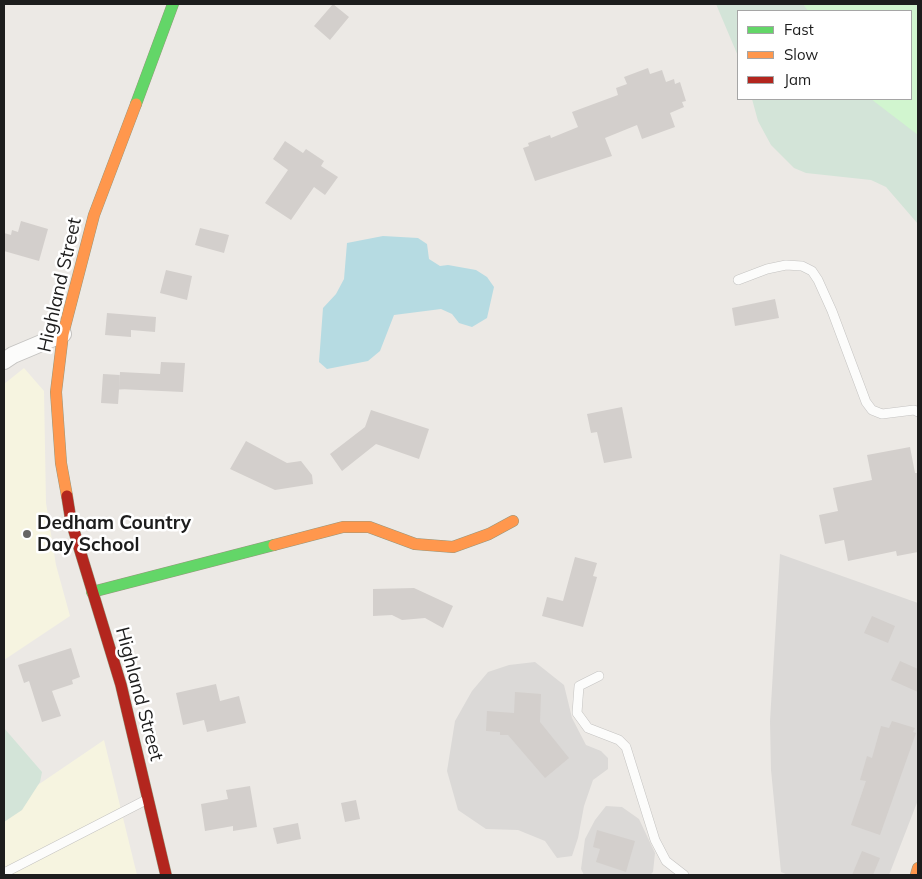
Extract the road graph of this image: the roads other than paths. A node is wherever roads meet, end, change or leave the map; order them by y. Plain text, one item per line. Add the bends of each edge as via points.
1 (173, 4) edge
2 (738, 280) dead end
3 (63, 334) junction
4 (4, 361) edge
5 (918, 412) edge
6 (513, 521) dead end
7 (92, 592) junction
8 (599, 676) dead end
9 (148, 799) junction
10 (918, 868) edge
11 (5, 874) edge
12 (166, 875) edge
13 (684, 875) edge
14 (916, 875) edge

1 - 3 street, Highland Street via 94,215
2 - 5 lane via 786,265 802,266 812,271 832,311 866,402 872,410 882,414
3 - 4 street
3 - 7 street, Highland Street via 56,392 61,463 70,521
6 - 7 street via 453,547 415,544 369,528 343,528
7 - 9 street, Highland Street via 121,685
8 - 13 lane via 579,686 577,713 588,728 619,740 626,747 656,840 666,861
9 - 11 lane
9 - 12 street, Highland Street
10 - 14 street

